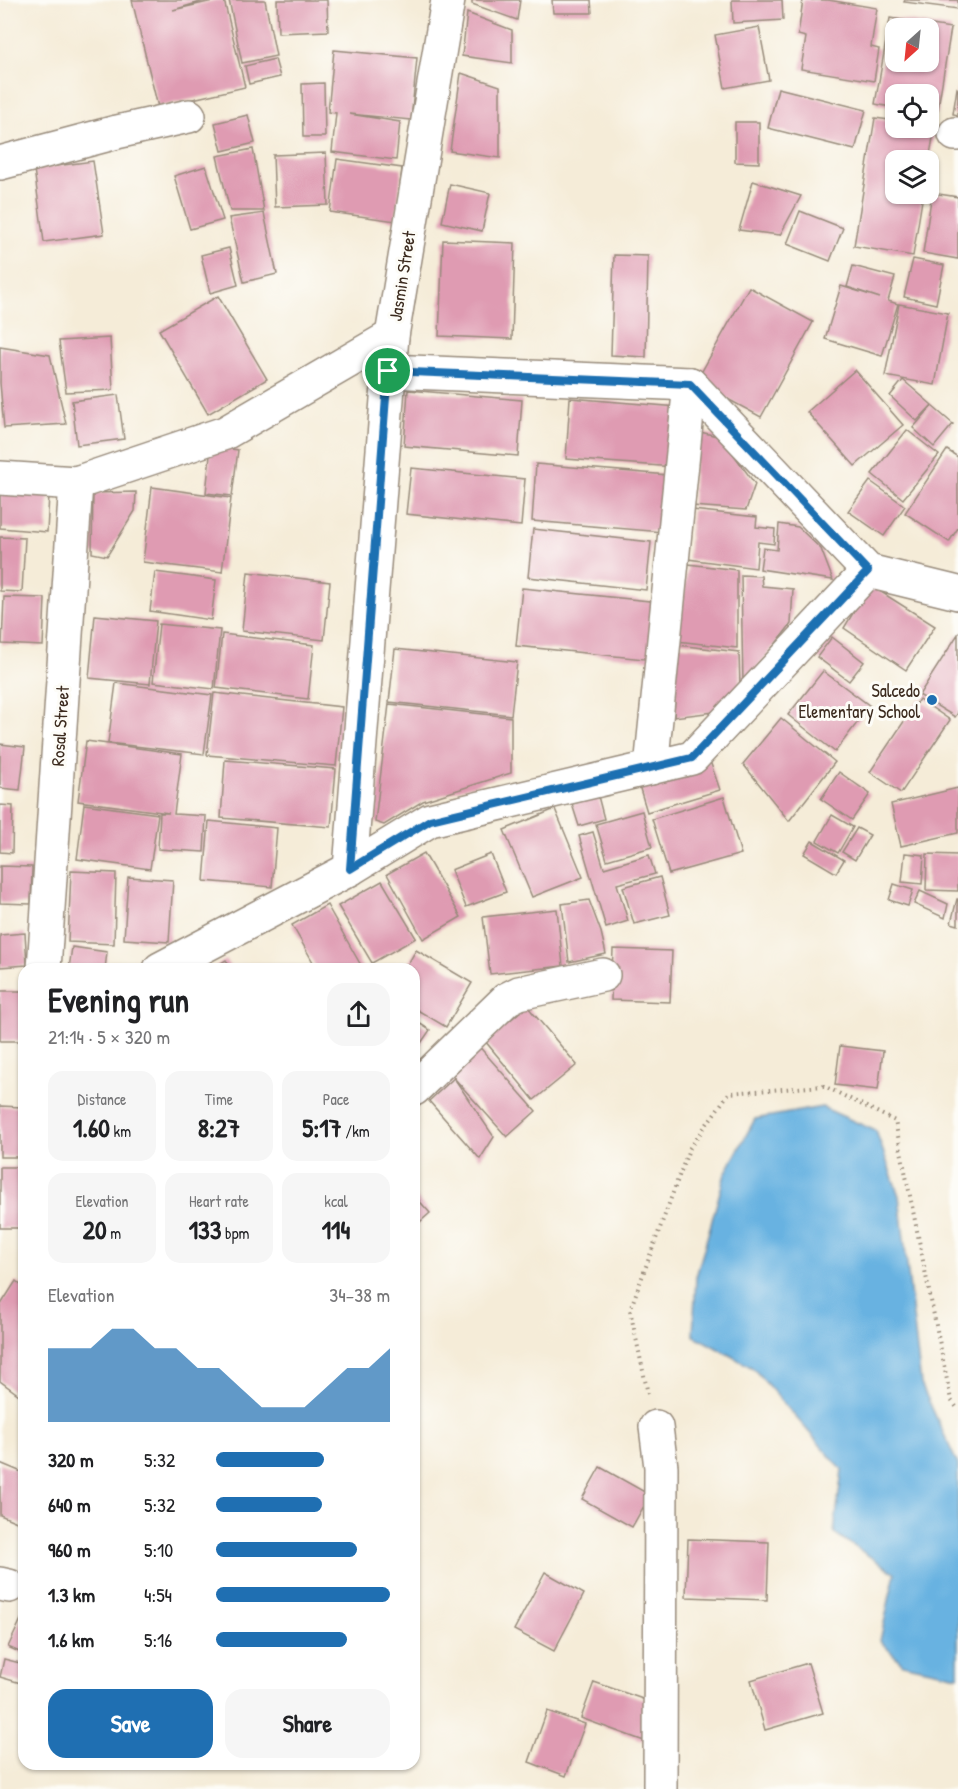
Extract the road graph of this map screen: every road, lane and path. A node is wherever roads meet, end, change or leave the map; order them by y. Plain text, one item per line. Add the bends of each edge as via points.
1 (448, 0) edge
2 (189, 116) dead end
3 (0, 163) edge
4 (392, 336) junction
5 (388, 371) junction
6 (690, 384) junction
7 (0, 478) edge
8 (76, 483) junction
9 (868, 571) junction
10 (958, 593) edge
11 (651, 768) junction
12 (350, 869) junction
13 (44, 963) edge
14 (171, 963) edge
15 (603, 975) dead end
16 (420, 1083) edge
17 (958, 1409) edge
18 (656, 1427) joint
19 (660, 1789) edge

1 - 4 street, Jasmin Street
2 - 3 street
4 - 5 street, Jasmin Street
4 - 8 street via 225,433
5 - 6 street
5 - 12 street, Jasmin Street
6 - 9 street
6 - 11 street
7 - 8 street
8 - 13 street, Rosal Street
9 - 10 street
9 - 11 street via 692,758
11 - 12 street via 430,820
12 - 14 street
15 - 16 street via 507,999
17 - 18 path via 951,1400 895,1121 824,1086 729,1093 689,1149 630,1310
18 - 19 street via 661,1467

